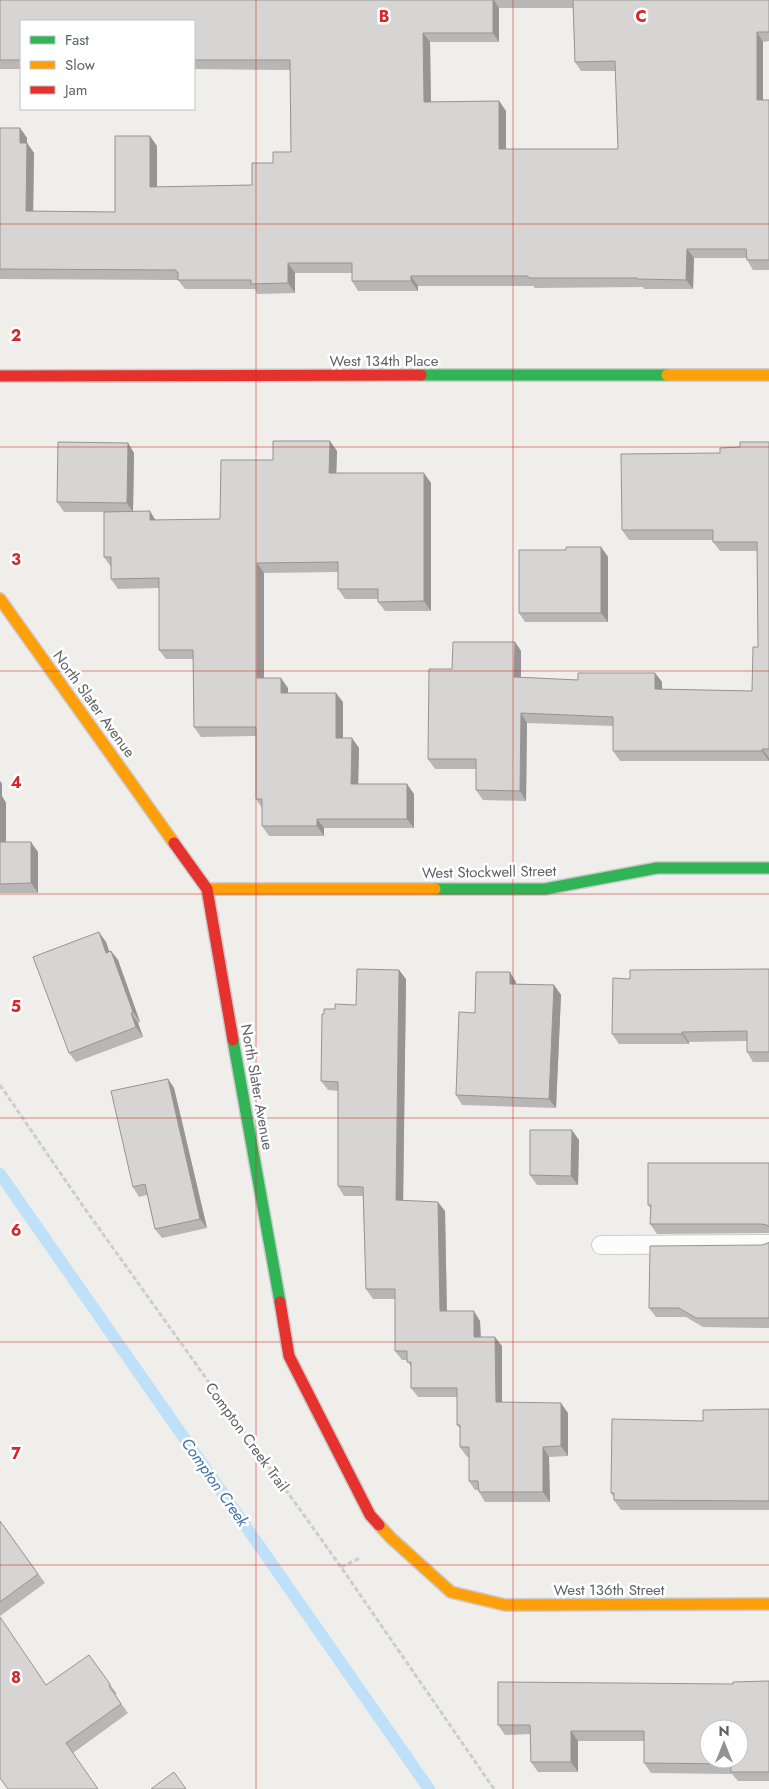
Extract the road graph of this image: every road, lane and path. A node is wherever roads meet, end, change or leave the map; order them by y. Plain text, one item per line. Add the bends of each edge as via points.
1 (769, 375) edge
2 (0, 376) edge
3 (0, 599) edge
4 (769, 868) edge
5 (207, 889) junction
6 (0, 1085) edge
7 (769, 1244) edge
8 (600, 1245) dead end
9 (451, 1592) joint
10 (769, 1604) edge
11 (494, 1789) edge

1 - 2 street, West 134th Place
3 - 5 street, North Slater Avenue
4 - 5 street, West Stockwell Street via 657,868 545,889
5 - 9 street, North Slater Avenue via 289,1356 370,1515 390,1538
6 - 11 path, Compton Creek Trail
7 - 8 lane
9 - 10 street, West 136th Street via 505,1605

